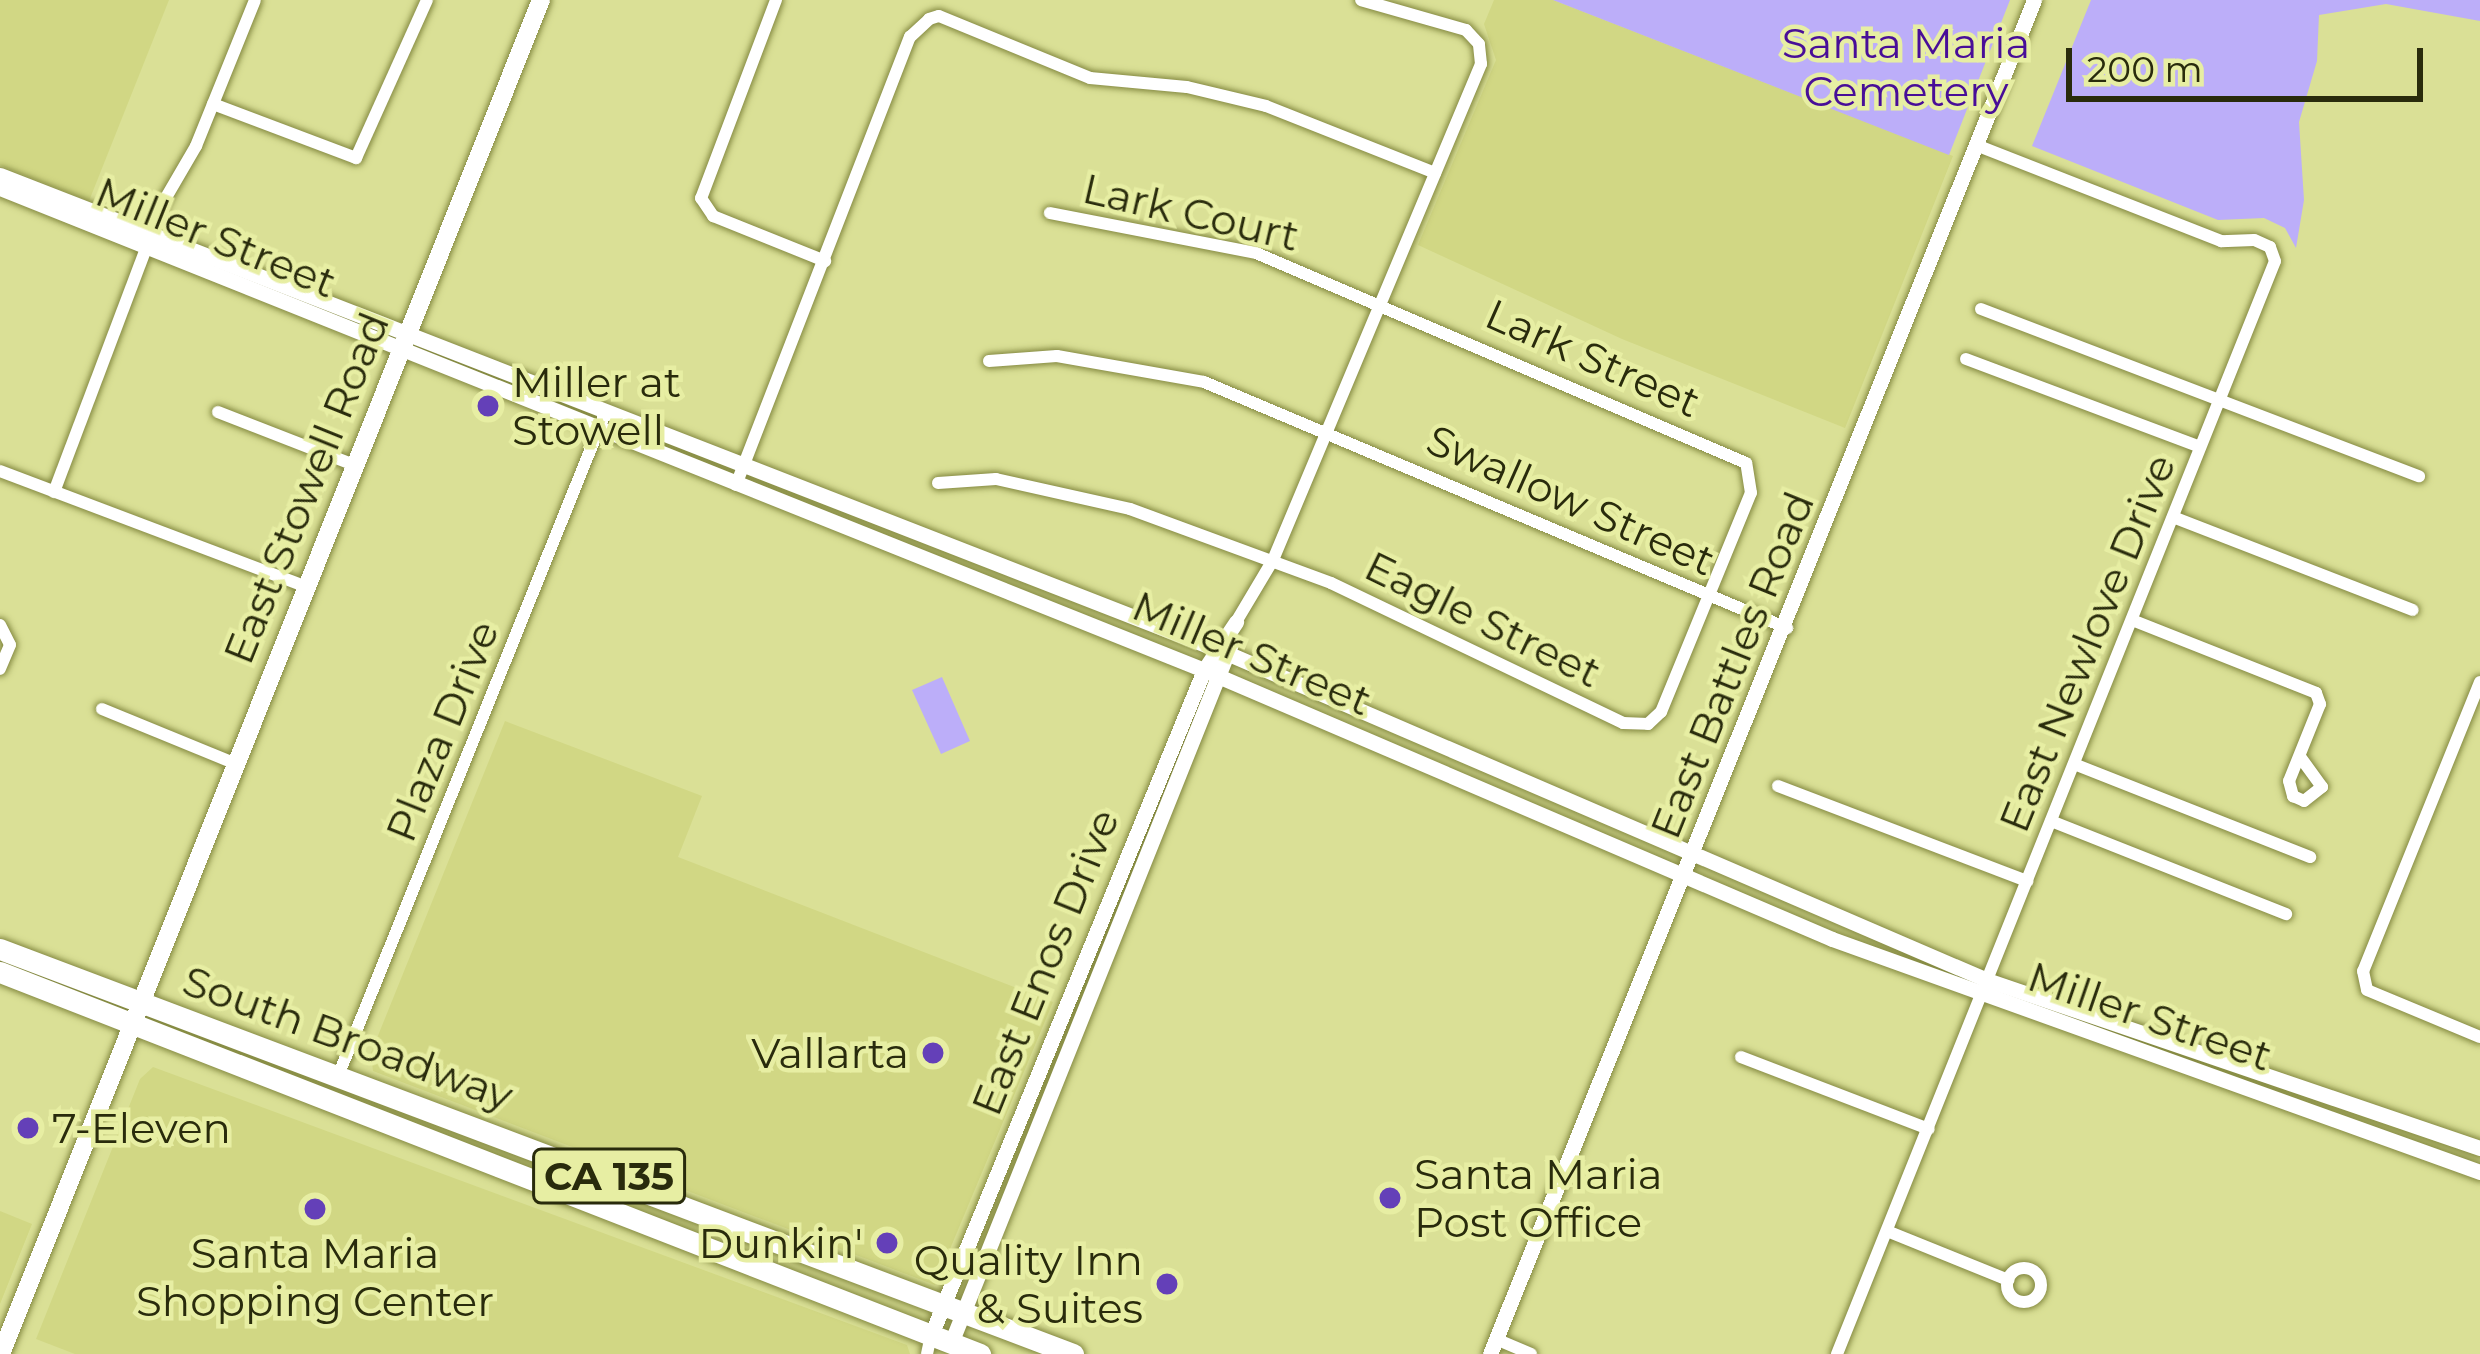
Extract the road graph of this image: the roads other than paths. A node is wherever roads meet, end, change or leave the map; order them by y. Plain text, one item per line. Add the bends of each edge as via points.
1 (255, 0) edge
2 (427, 0) edge
3 (541, 0) edge
4 (776, 0) edge
5 (1361, 0) edge
6 (2034, 0) edge
7 (213, 104) junction
8 (1976, 145) junction
9 (1435, 173) junction
10 (0, 175) edge
11 (0, 188) edge
12 (1050, 213) dead end
13 (148, 242) junction
14 (825, 261) junction
15 (1383, 302) junction
16 (1981, 309) dead end
17 (402, 345) junction
18 (1966, 359) dead end
19 (989, 361) dead end
20 (2220, 400) junction
21 (606, 411) junction
22 (218, 412) dead end
23 (598, 429) junction
24 (1329, 430) junction
25 (2200, 447) junction
26 (744, 464) junction
27 (353, 465) junction
28 (0, 471) edge
29 (2419, 476) dead end
30 (938, 483) dead end
31 (736, 484) junction
32 (54, 492) junction
33 (2173, 517) junction
34 (1274, 560) junction
35 (304, 586) junction
36 (1709, 597) junction
37 (2413, 610) dead end
38 (2132, 620) junction
39 (1236, 622) joint
40 (0, 625) edge
41 (1786, 628) junction
42 (1222, 652) junction
43 (0, 669) edge
44 (1204, 670) junction
45 (1222, 677) junction
46 (2480, 682) edge
47 (102, 710) dead end
48 (2301, 758) dead end
49 (236, 764) junction
50 (2074, 764) junction
51 (1778, 786) dead end
52 (2051, 821) junction
53 (2310, 856) dead end
54 (1694, 858) junction
55 (1685, 879) junction
56 (2027, 881) junction
57 (2286, 914) dead end
58 (1, 958) edge
59 (1984, 988) junction
60 (142, 1005) junction
61 (133, 1027) junction
62 (2480, 1037) edge
63 (1742, 1058) dead end
64 (338, 1076) junction
65 (1929, 1129) junction
66 (2480, 1148) edge
67 (2480, 1172) edge
68 (1887, 1232) junction
69 (2008, 1280) dead end
70 (954, 1308) junction
71 (938, 1346) edge
72 (1493, 1347) edge
73 (1, 1354) edge
74 (980, 1354) edge
75 (1073, 1354) edge
76 (1531, 1354) edge
77 (1837, 1354) edge

1 - 7 street
2 - 7 street via 356,158
3 - 17 main road, East Stowell Road
4 - 14 street via 701,198 712,216
5 - 9 street, East Enos Drive via 1466,30 1479,44 1481,64
6 - 8 street, East Battles Road
7 - 13 street
8 - 20 street, East Newlove Drive via 2221,241 2270,247 2275,261
8 - 41 street, East Battles Road
9 - 14 street via 1221,93 1090,78 939,16 910,37
9 - 15 street, East Enos Drive
10 - 13 street, Miller Street
11 - 13 street, Miller Street
12 - 15 street, Lark Court via 1256,253
13 - 17 street, Miller Street
13 - 32 street
14 - 26 street
15 - 24 street, East Enos Drive
15 - 36 street, Lark Street via 1750,468 1751,493
16 - 20 street
17 - 21 street, Miller Street
17 - 23 street, Miller Street
17 - 27 main road, East Stowell Road
18 - 25 street
19 - 24 street, Swallow Street via 1026,355 1132,364
20 - 25 street, East Newlove Drive
20 - 29 street
21 - 23 street, Plaza Drive
21 - 26 street, Miller Street
22 - 27 street
23 - 31 street, Miller Street
23 - 64 street, Plaza Drive
24 - 34 street, East Enos Drive
24 - 36 street, Swallow Street
25 - 33 street, East Newlove Drive
26 - 31 street
26 - 42 street, Miller Street
27 - 35 main road, East Stowell Road
28 - 32 street
30 - 34 street, Eagle Street via 1023,484 1130,509
31 - 44 street, Miller Street
32 - 35 street
33 - 37 street
33 - 38 street, East Newlove Drive
34 - 36 street, Eagle Street via 1623,723 1648,724 1661,712
34 - 39 street, East Enos Drive
35 - 49 main road, East Stowell Road
36 - 41 street, Swallow Street
38 - 48 street via 2317,693
38 - 50 street, East Newlove Drive
39 - 42 street, East Enos Drive
40 - 43 street via 10,645
41 - 54 street, East Battles Road
42 - 44 street, East Enos Drive
42 - 45 street, East Enos Drive
42 - 54 street, Miller Street
44 - 45 street, Miller Street
44 - 70 street, East Enos Drive
45 - 55 street, Miller Street
45 - 70 street, East Enos Drive
46 - 62 street via 2363,982 2380,997
47 - 49 street
49 - 60 main road, East Stowell Road
50 - 52 street, East Newlove Drive
50 - 53 street
51 - 56 street
52 - 56 street, East Newlove Drive
52 - 57 street
54 - 55 street, East Battles Road
54 - 59 street, Miller Street
55 - 59 street, Miller Street
55 - 72 street, East Battles Road
56 - 59 street, East Newlove Drive
58 - 60 main road, South Broadway / CA 135
58 - 61 main road, South Broadway / CA 135
59 - 65 street, East Newlove Drive
59 - 66 street, Miller Street
59 - 67 street, Miller Street
60 - 61 main road, East Stowell Road
60 - 64 main road, South Broadway / CA 135
61 - 71 main road, South Broadway / CA 135
61 - 73 main road, East Stowell Road
63 - 65 street
64 - 70 main road, South Broadway / CA 135
65 - 68 street, East Newlove Drive
68 - 69 street
68 - 77 street, East Newlove Drive
70 - 71 street, East Enos Drive
70 - 75 main road, South Broadway / CA 135
71 - 74 main road, South Broadway / CA 135
72 - 76 street

